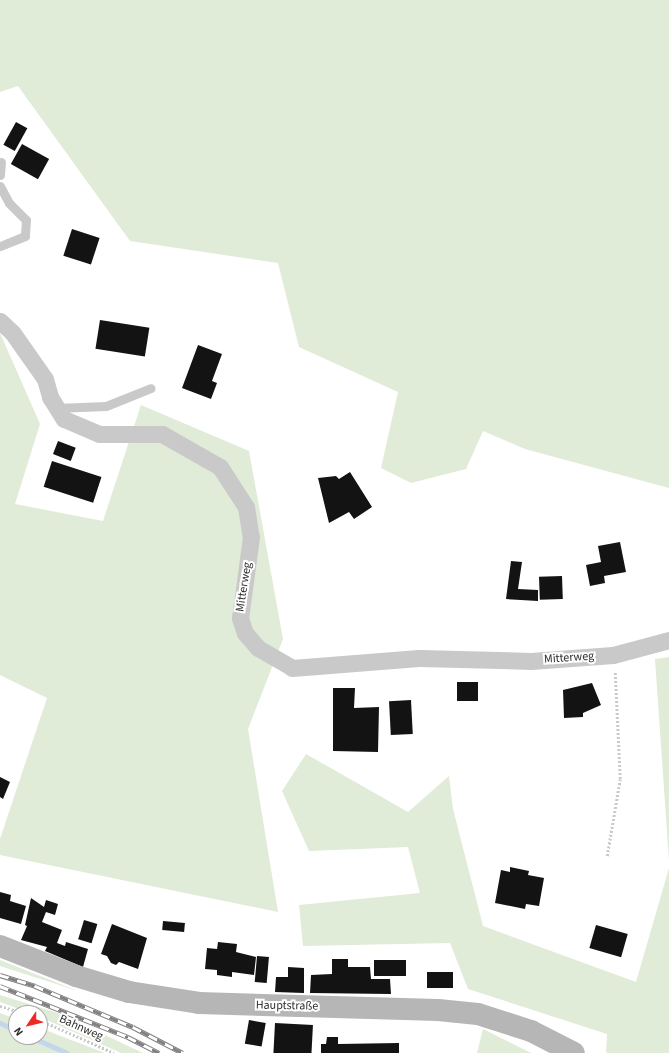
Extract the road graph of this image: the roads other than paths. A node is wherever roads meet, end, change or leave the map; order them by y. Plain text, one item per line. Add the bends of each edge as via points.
1 (1, 162) dead end
2 (0, 175) edge
3 (0, 186) edge
4 (0, 246) edge
5 (0, 321) edge
6 (151, 388) dead end
7 (56, 408) junction
8 (669, 640) edge
9 (0, 946) edge
10 (574, 1053) edge

1 - 2 lane
3 - 4 lane via 10,203 26,220 25,236
5 - 7 street, Mitterweg via 12,332 45,379
6 - 7 lane via 106,406
7 - 8 street, Mitterweg via 64,419 99,434 162,434 220,467 246,508 251,537 240,618 245,634 258,648 292,668 419,658 531,661 614,655
9 - 10 main road, Hauptstraße via 76,976 129,992 199,1003 438,1010 478,1014 531,1031

